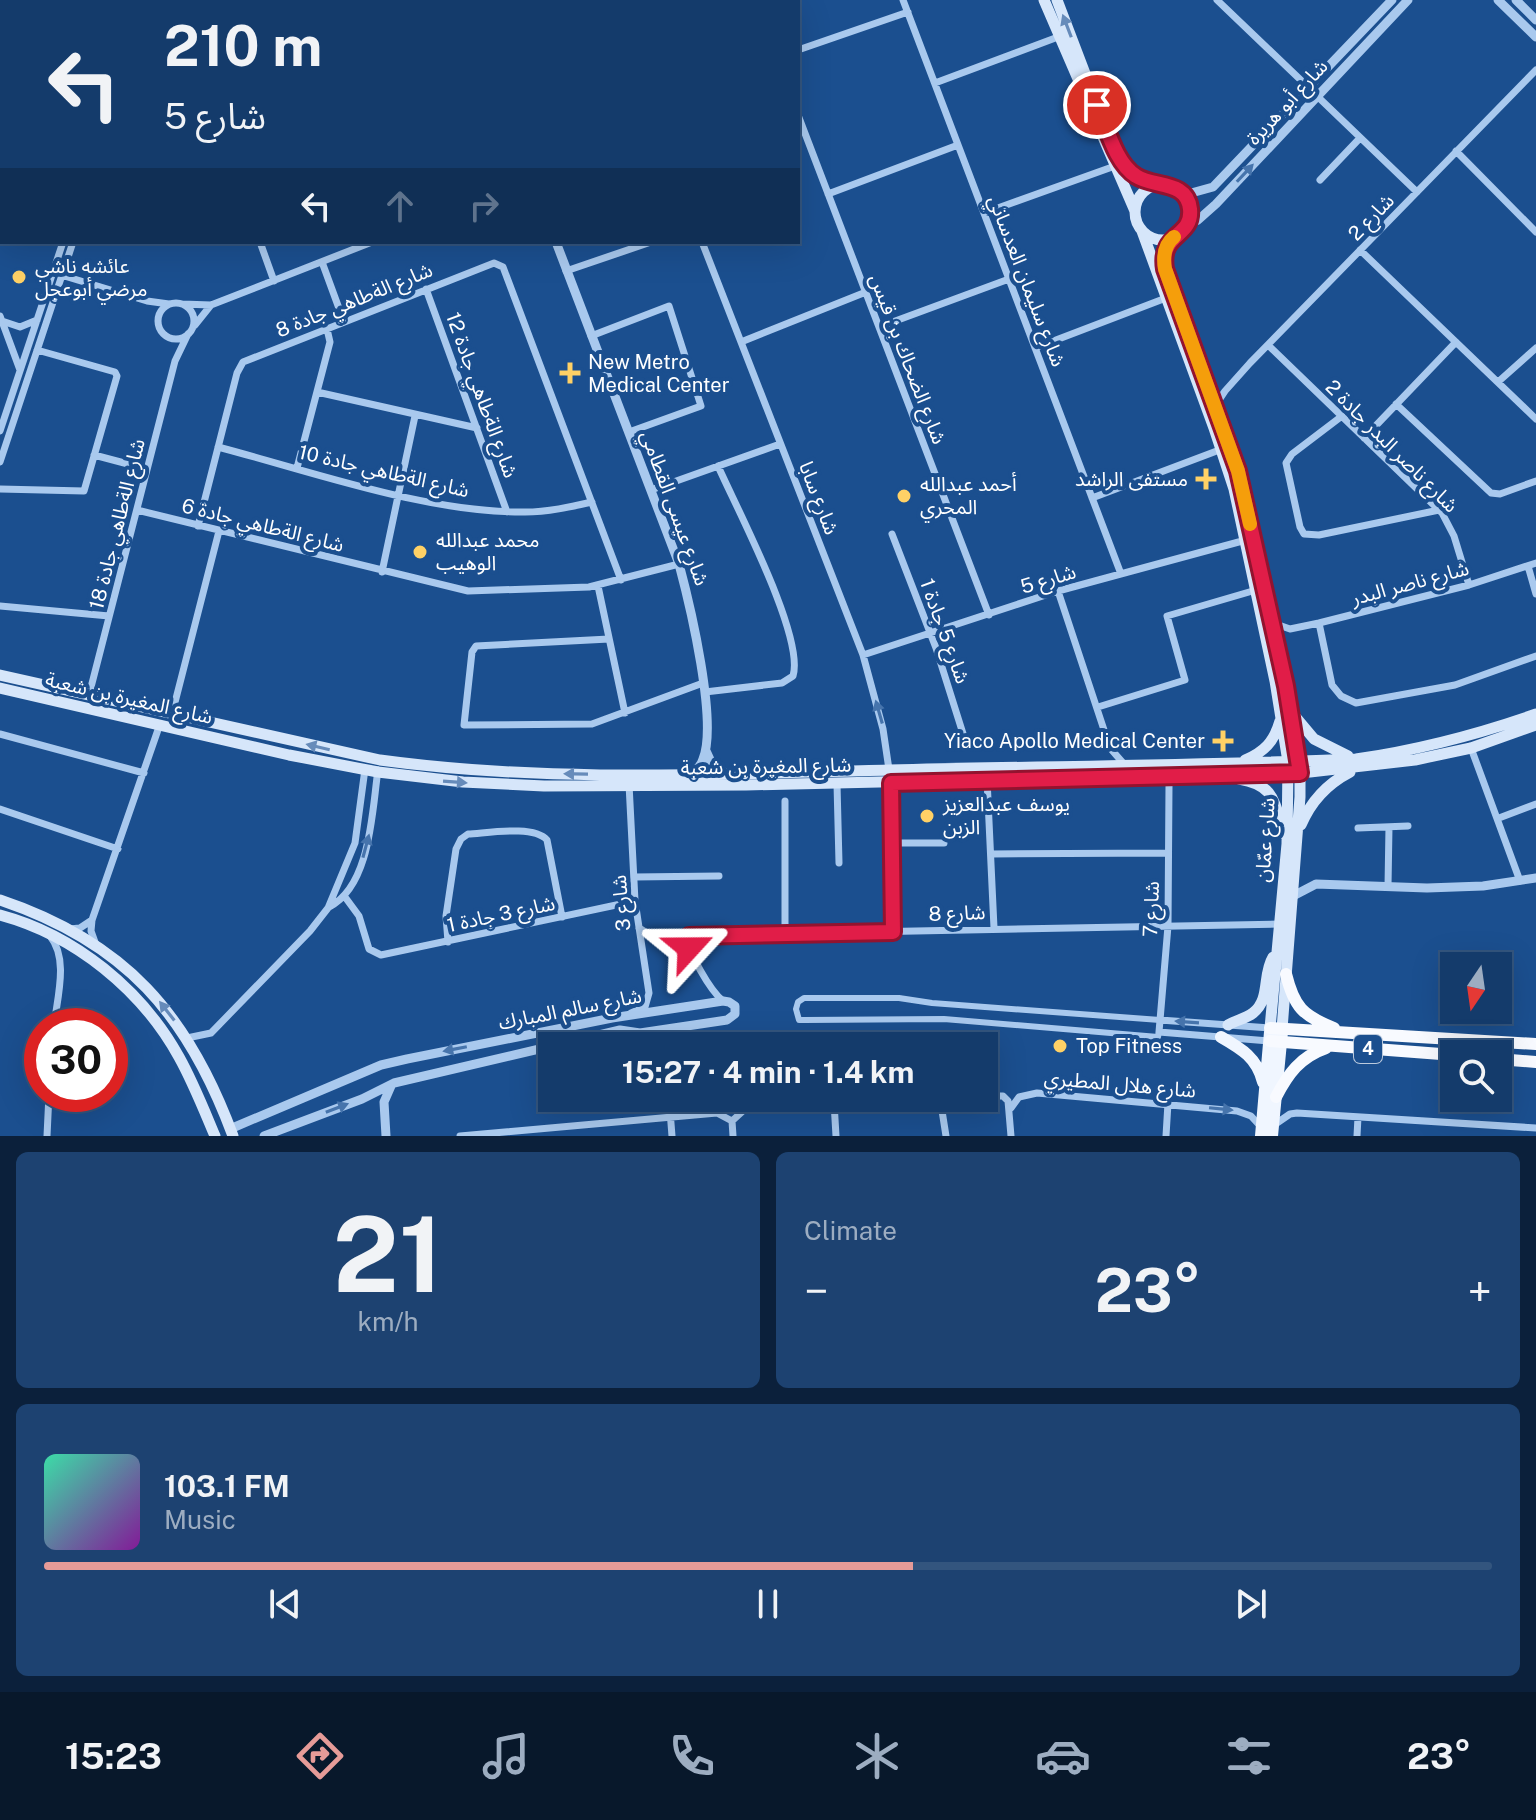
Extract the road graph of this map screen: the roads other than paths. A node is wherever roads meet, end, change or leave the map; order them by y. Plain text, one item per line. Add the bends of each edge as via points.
1 (903, 0) edge
2 (1044, 0) edge
3 (1057, 0) edge
4 (1217, 0) edge
5 (1392, 0) edge
6 (1408, 0) edge
7 (1498, 0) edge
8 (1516, 0) edge
9 (908, 12) junction
10 (1536, 20) edge
11 (1058, 37) junction
12 (1536, 37) edge
13 (800, 49) edge
14 (1536, 70) edge
15 (935, 83) junction
16 (1307, 86) junction
17 (1317, 96) junction
18 (800, 120) edge
19 (1360, 138) junction
20 (958, 145) junction
21 (1456, 151) junction
22 (1115, 166) junction
23 (1320, 180) dead end
24 (1157, 185) junction
25 (1417, 192) junction
26 (828, 194) junction
27 (1184, 195) junction
28 (1135, 211) junction
29 (984, 213) junction
30 (1188, 224) junction
31 (1142, 231) junction
32 (1536, 232) edge
33 (1172, 239) junction
34 (62, 244) edge
35 (72, 244) edge
36 (261, 244) edge
37 (367, 244) edge
38 (557, 244) edge
39 (645, 244) edge
40 (703, 244) edge
41 (1360, 250) junction
42 (322, 262) junction
43 (566, 271) junction
44 (61, 275) junction
45 (1009, 279) junction
46 (274, 281) junction
47 (426, 289) junction
48 (866, 292) junction
49 (1166, 298) junction
50 (147, 301) junction
51 (169, 304) junction
52 (182, 304) junction
53 (211, 305) junction
54 (1, 319) edge
55 (158, 319) junction
56 (37, 320) junction
57 (344, 322) junction
58 (879, 327) junction
59 (327, 329) junction
60 (191, 330) junction
61 (166, 336) junction
62 (591, 336) junction
63 (741, 342) junction
64 (1456, 342) junction
65 (1268, 345) junction
66 (1035, 348) junction
67 (1536, 348) edge
68 (37, 350) junction
69 (175, 361) junction
70 (20, 371) junction
71 (1498, 382) junction
72 (1208, 386) junction
73 (1229, 386) junction
74 (317, 392) junction
75 (1396, 404) junction
76 (1215, 406) junction
77 (415, 416) junction
78 (1342, 416) junction
79 (1536, 419) edge
80 (2, 420) edge
81 (477, 428) junction
82 (0, 431) edge
83 (629, 432) junction
84 (1364, 438) junction
85 (780, 444) junction
86 (218, 447) junction
87 (1222, 449) junction
88 (94, 455) junction
89 (0, 462) edge
90 (718, 466) junction
91 (297, 468) junction
92 (147, 469) junction
93 (1536, 481) edge
94 (0, 489) edge
95 (651, 490) junction
96 (398, 494) junction
97 (1092, 498) junction
98 (592, 502) junction
99 (137, 510) junction
100 (1439, 510) junction
101 (507, 512) junction
102 (198, 526) junction
103 (219, 531) junction
104 (892, 534) dead end
105 (1246, 540) junction
106 (679, 564) junction
107 (1532, 565) edge
108 (382, 572) junction
109 (1121, 574) junction
110 (621, 580) junction
111 (1469, 585) junction
112 (598, 586) junction
113 (1256, 590) junction
114 (1058, 591) junction
115 (1536, 594) edge
116 (0, 606) edge
117 (989, 615) junction
118 (109, 616) junction
119 (1273, 623) junction
120 (1319, 623) junction
121 (1290, 629) junction
122 (930, 634) junction
123 (609, 639) junction
124 (1277, 642) junction
125 (863, 655) junction
126 (1536, 656) edge
127 (0, 675) edge
128 (0, 688) edge
129 (704, 688) junction
130 (89, 695) junction
131 (1098, 707) junction
132 (625, 713) junction
133 (1286, 713) junction
134 (172, 714) junction
135 (1536, 714) edge
136 (160, 724) junction
137 (1536, 725) edge
138 (0, 734) edge
139 (965, 740) dead end
140 (1110, 748) junction
141 (1471, 748) junction
142 (706, 751) junction
143 (1242, 762) junction
144 (373, 764) junction
145 (1124, 764) junction
146 (1356, 764) junction
147 (1096, 765) junction
148 (1294, 767) junction
149 (890, 770) junction
150 (724, 772) junction
151 (144, 773) junction
152 (691, 773) junction
153 (1207, 773) junction
154 (987, 779) junction
155 (629, 780) junction
156 (891, 783) junction
157 (837, 784) junction
158 (1169, 786) dead end
159 (785, 801) dead end
160 (1536, 804) edge
161 (0, 809) edge
162 (1499, 818) junction
163 (1408, 826) dead end
164 (1389, 827) junction
165 (1358, 828) dead end
166 (1297, 833) junction
167 (891, 843) junction
168 (944, 843) dead end
169 (1287, 844) junction
170 (118, 849) junction
171 (1168, 853) junction
172 (991, 854) junction
173 (839, 863) dead end
174 (1295, 869) junction
175 (719, 876) dead end
176 (634, 877) junction
177 (1536, 878) edge
178 (1520, 881) junction
179 (1316, 884) junction
180 (1388, 886) junction
181 (1293, 896) junction
182 (345, 897) junction
183 (0, 900) edge
184 (635, 901) junction
185 (328, 908) junction
186 (0, 915) edge
187 (562, 917) junction
188 (92, 920) junction
189 (1279, 924) junction
190 (1168, 926) junction
191 (639, 928) junction
192 (994, 928) junction
193 (69, 929) junction
194 (893, 932) junction
195 (49, 934) junction
196 (785, 935) junction
197 (689, 936) junction
198 (448, 942) junction
199 (97, 946) junction
200 (79, 951) junction
201 (1277, 954) junction
202 (60, 967) junction
203 (1286, 974) junction
204 (723, 1001) junction
205 (56, 1008) edge
206 (625, 1015) junction
207 (1160, 1020) junction
208 (1212, 1024) junction
209 (1228, 1025) junction
210 (661, 1031) joint
211 (1159, 1032) junction
212 (1345, 1033) junction
213 (1276, 1035) junction
214 (1217, 1037) junction
215 (1405, 1037) junction
216 (187, 1038) junction
217 (1536, 1044) edge
218 (1333, 1046) junction
219 (1404, 1051) junction
220 (1440, 1054) edge
221 (1536, 1055) edge
222 (1512, 1060) edge
223 (1516, 1060) junction
224 (1536, 1062) edge
225 (394, 1083) junction
226 (323, 1089) junction
227 (1271, 1095) junction
228 (998, 1097) edge
229 (362, 1099) junction
230 (1168, 1103) junction
231 (1011, 1108) junction
232 (48, 1112) edge
233 (671, 1112) edge
234 (742, 1112) edge
235 (835, 1112) edge
236 (942, 1112) edge
237 (385, 1116) junction
238 (671, 1116) junction
239 (1358, 1117) junction
240 (311, 1118) junction
241 (732, 1121) junction
242 (559, 1127) junction
243 (1536, 1128) edge
244 (1267, 1131) edge
245 (232, 1132) edge
246 (47, 1136) edge
247 (215, 1136) edge
248 (264, 1136) edge
249 (386, 1136) edge
250 (460, 1136) edge
251 (560, 1136) edge
252 (672, 1136) edge
253 (733, 1136) edge
254 (836, 1136) edge
255 (946, 1136) edge
256 (1011, 1136) edge
257 (1166, 1136) edge
258 (1357, 1136) edge

1 - 9 street, شارع سليمان العدساني
2 - 11 main road
24 -> 3 main road via 1124,165
4 - 16 street
5 - 16 street, شارع أبو هريرة
6 - 17 street, شارع أبو هريرة
7 - 12 street
8 - 10 street
9 - 13 street
9 - 15 street, شارع سليمان العدساني
11 - 15 street
11 - 22 main road
14 - 21 street, شارع 2
15 - 20 street, شارع سليمان العدساني
16 - 27 street, شارع أبو هريرة via 1213,187
17 - 19 street
30 -> 17 street, شارع أبو هريرة via 1216,204
18 - 26 street, شارع الضحاك بن قيس
19 - 23 street
19 - 25 street
20 - 26 street
20 - 29 street, شارع سليمان العدساني
21 - 25 street, شارع 2
21 - 32 street
22 - 28 main road
22 - 29 street
24 - 27 main road via 1175,187
24 - 28 main road via 1141,194
25 - 41 street, شارع 2
26 - 48 street, شارع الضحاك بن قيس
27 - 30 main road via 1190,206
28 - 31 main road
29 - 45 street, شارع سليمان العدساني
30 - 33 main road
31 - 33 main road
31 - 49 main road, شارع عمّان
33 - 72 main road, شارع عمّان via 1165,269
34 - 56 street
35 - 44 street
36 - 46 street
37 - 42 street, شارع الةطاهي جادة 18
38 - 43 street, شارع عيسى القطامي
39 - 43 street
40 - 63 street, شارع سابا
41 - 64 street
41 - 65 street, شارع 2
42 - 46 street, شارع الةطاهي جادة 18
42 - 57 street
43 - 62 street, شارع عيسى القطامي
44 - 50 street
44 - 68 street
45 - 58 street
45 - 66 street, شارع سليمان العدساني
46 - 53 street, شارع الةطاهي جادة 18
47 - 57 street, شارع الةطاهي جادة 8
47 - 81 street, شارع الةطاهي جادة 12
47 - 98 street, شارع الةطاهي جادة 8 via 491,263 503,267
48 - 58 street, شارع الضحاك بن قيس
48 - 63 street
49 - 66 street
49 - 87 main road, شارع عمّان
50 - 51 street
50 - 55 street
51 - 52 street
51 - 55 street
52 - 53 street, شارع الةطاهي جادة 18
52 - 60 street via 193,313
53 - 60 street, شارع الةطاهي جادة 18
54 - 56 street via 20,327
54 - 70 street
55 - 61 street
56 - 70 street
57 - 59 street, شارع الةطاهي جادة 8
58 - 117 street, شارع الضحاك بن قيس
59 - 74 street via 330,342
59 - 86 street, شارع الةطاهي جادة 8 via 243,362
60 - 61 street via 175,339
60 - 69 street, شارع الةطاهي جادة 18
61 - 69 street
62 - 83 street, شارع عيسى القطامي
62 - 83 street via 669,306 701,406
63 - 85 street, شارع سابا
64 - 71 street
64 - 75 street
65 - 73 street, شارع 2
65 - 78 street, شارع ناصر البدر جادة 2
66 - 97 street, شارع سليمان العدساني
67 - 71 street
68 - 88 street via 117,374
68 - 89 street
69 - 92 street, شارع الةطاهي جادة 18
70 - 80 street
71 - 79 street
72 - 73 street
72 - 76 main road, شارع عمّان
73 - 76 street, شارع 2
74 - 77 street
74 - 91 street
75 - 84 street
75 - 93 street via 1491,493
76 - 119 main road, شارع عمّان via 1238,471
77 - 81 street
77 - 96 street
78 - 84 street, شارع ناصر البدر جادة 2
78 - 100 street via 1286,463 1304,534
80 - 82 street
81 - 101 street, شارع الةطاهي جادة 12
83 - 95 street, شارع عيسى القطامي
84 - 100 street, شارع ناصر البدر جادة 2
85 - 90 street
85 - 125 street, شارع سابا
86 - 91 street, شارع الةطاهي جادة 10
86 - 102 street, شارع الةطاهي جادة 8
87 - 97 street
87 - 105 main road, شارع عمّان
88 - 92 street
88 - 94 street via 84,491
90 - 95 street
90 - 129 street via 784,617 796,662 793,676 782,683
91 - 96 street, شارع الةطاهي جادة 10
92 - 99 street, شارع الةطاهي جادة 18
95 - 106 street, شارع عيسى القطامي
96 - 101 street, شارع الةطاهي جادة 10
96 - 108 street
97 - 109 street, شارع سليمان العدساني
98 - 101 street, شارع الةطاهي جادة 10
98 - 110 street, شارع الةطاهي جادة 8
99 - 102 street, شارع الةطاهي جادة 6
99 - 118 street, شارع الةطاهي جادة 18
100 - 111 street, شارع ناصر البدر جادة 2 via 1454,536
102 - 103 street, شارع الةطاهي جادة 6
103 - 108 street, شارع الةطاهي جادة 6
103 - 134 street
104 - 122 street, شارع 5 جادة 1
105 - 109 street, شارع 5
105 - 113 main road, شارع عمّان
106 - 110 street, شارع الةطاهي جادة 6
106 - 129 street, شارع عيسى القطامي
107 - 111 street, شارع ناصر البدر
107 - 115 street
108 - 112 street, شارع الةطاهي جادة 6 via 478,592
109 - 114 street, شارع 5
110 - 112 street, شارع الةطاهي جادة 6
111 - 120 street, شارع ناصر البدر
112 - 123 street
113 - 131 street via 1167,616 1185,680
113 - 133 main road, شارع عمّان
114 - 117 street, شارع 5
114 - 131 street
116 - 118 street
117 - 122 street, شارع 5
118 - 130 street, شارع الةطاهي جادة 18
119 - 121 street
119 - 124 main road, شارع عمّان
120 - 121 street, شارع ناصر البدر
120 - 126 street via 1332,685 1356,703 1455,685
121 - 124 street
122 - 125 street, شارع 5
122 - 139 street, شارع 5 جادة 1
123 - 132 street
123 - 132 street via 476,646 464,725 587,725
124 - 133 main road, شارع عمّان
149 -> 125 street, شارع سابا
127 - 130 main road, شارع المغيرة بن شعبة
128 - 136 main road, شارع المغيرة بن شعبة
129 - 132 street
129 - 142 street, شارع عيسى القطامي
130 - 134 main road, شارع المغيرة بن شعبة
131 - 140 street
133 - 143 main road via 1270,744
133 - 146 main road via 1320,744
133 - 148 main road, شارع عمّان
144 -> 134 main road, شارع المغيرة بن شعبة
135 - 146 main road, شارع المغيرة بن شعبة via 1468,738
136 - 144 main road, شارع المغيرة بن شعبة via 289,755
136 - 151 street
137 - 141 main road, شارع المغيرة بن شعبة
138 - 151 street
140 - 145 street
140 - 147 street
141 - 146 main road, شارع المغيرة بن شعبة via 1415,760
141 - 162 street
142 - 150 street
142 - 152 street
143 - 145 main road, شارع المغيرة بن شعبة
143 - 148 main road, شارع المغيرة بن شعبة
144 - 155 main road, شارع المغيرة بن شعبة
182 -> 144 street via 366,848
144 - 185 street via 355,843
145 - 147 main road, شارع المغيرة بن شعبة
146 - 148 main road, شارع المغيرة بن شعبة
146 - 166 main road via 1320,794
147 - 149 main road, شارع المغيرة بن شعبة
148 - 153 main road, شارع المغيرة بن شعبة
148 - 166 main road, شارع عمّان
148 - 169 main road, شارع عمّان
149 - 150 main road, شارع المغيرة بن شعبة
149 - 156 street
150 - 152 main road, شارع المغيرة بن شعبة
151 - 170 street
152 - 155 main road, شارع المغيرة بن شعبة
153 - 154 main road, شارع المغيرة بن شعبة
153 - 169 main road via 1264,787 1277,806
154 - 156 main road, شارع المغيرة بن شعبة
154 - 172 street
155 - 157 main road, شارع المغيرة بن شعبة
155 - 176 street, شارع 3
156 - 157 main road, شارع المغيرة بن شعبة
156 - 167 street
157 - 173 street
158 - 171 street, شارع 7
159 - 196 street
160 - 162 street
161 - 170 street
162 - 178 street
163 - 164 street
164 - 165 street
164 - 180 street
166 - 174 main road, شارع عمّان
167 - 168 street
167 - 194 street
169 - 189 main road, شارع عمّان
170 - 188 street
171 - 172 street
171 - 190 street, شارع 7
172 - 192 street
174 - 179 street
174 - 181 main road, شارع عمّان
175 - 176 street
176 - 184 street, شارع 3
177 - 178 street
178 - 180 street
179 - 180 street
179 - 181 street
181 - 203 main road, شارع عمّان
182 - 185 street
182 - 198 street, شارع 3 جادة 1 via 359,916 373,953
183 - 193 main road
184 - 187 street, شارع 3 جادة 1
184 - 191 street, شارع 3
185 - 216 street via 211,1033
186 - 195 main road
187 - 198 street, شارع 3 جادة 1
187 - 198 street via 543,835 468,834 456,849 446,916
188 - 193 street
188 - 199 street
189 - 190 street, شارع 8
189 - 201 main road, شارع عمّان
190 - 192 street, شارع 8
190 - 207 street, شارع 7
191 - 197 street, شارع 8 via 652,936
191 - 206 street, شارع 3 via 648,1001
192 - 194 street, شارع 8
193 - 199 main road
194 - 196 street, شارع 8
195 - 200 main road
195 - 202 street
196 - 197 street, شارع 8
197 - 204 street via 689,948
216 -> 199 main road via 148,988
200 - 202 street via 68,953
200 - 247 main road via 130,992 166,1036
201 - 209 main road via 1269,964 1259,1007
201 - 213 main road, شارع عمّان
202 - 205 street
203 - 212 highway via 1302,1010
203 - 213 main road, شارع عمّان
204 - 206 street, شارع سالم المبارك
204 - 210 street, شارع سالم المبارك via 735,1006 730,1019
206 -> 226 street, شارع سالم المبارك via 381,1065
208 -> 207 street
207 - 211 street, شارع 7
207 - 211 street via 885,997 804,998 796,1009 799,1020 944,1019 1158,1037
208 - 209 street
208 - 214 street
209 - 213 street
210 - 225 street, شارع سالم المبارك via 620,1030
211 - 214 street
212 - 213 highway, 4
212 - 215 highway, 4
213 - 214 street
213 - 218 highway, 4
213 - 227 main road, شارع عمّان
214 - 227 main road via 1252,1058
215 - 217 highway, 4
215 - 219 highway
216 - 245 main road
218 - 219 highway, 4
218 - 227 highway via 1299,1063
219 - 220 highway, 4
221 - 223 highway
222 - 223 highway
223 - 224 highway
225 - 229 street, شارع سالم المبارك
225 - 237 street via 386,1095
226 - 240 street via 306,1105
226 - 245 street, شارع سالم المبارك
227 - 244 main road, شارع عمّان
228 - 231 street via 1006,1097
229 - 237 street via 376,1103
240 -> 229 street, شارع سالم المبارك
230 - 231 street, شارع هلال المطيري via 1037,1093 1019,1097
230 -> 244 street, شارع هلال المطيري via 1246,1113
230 - 257 street
231 - 256 street
232 - 246 street
233 - 238 street
234 - 241 street
235 - 254 street
236 - 255 street
237 - 249 street
238 - 241 street via 717,1113
238 - 242 street
238 - 252 street
239 - 243 street
239 - 244 street via 1290,1114
239 - 258 street
240 - 248 street, شارع سالم المبارك
241 - 253 street
242 - 250 street
242 - 251 street
245 - 247 main road, شارع سالم المبارك

